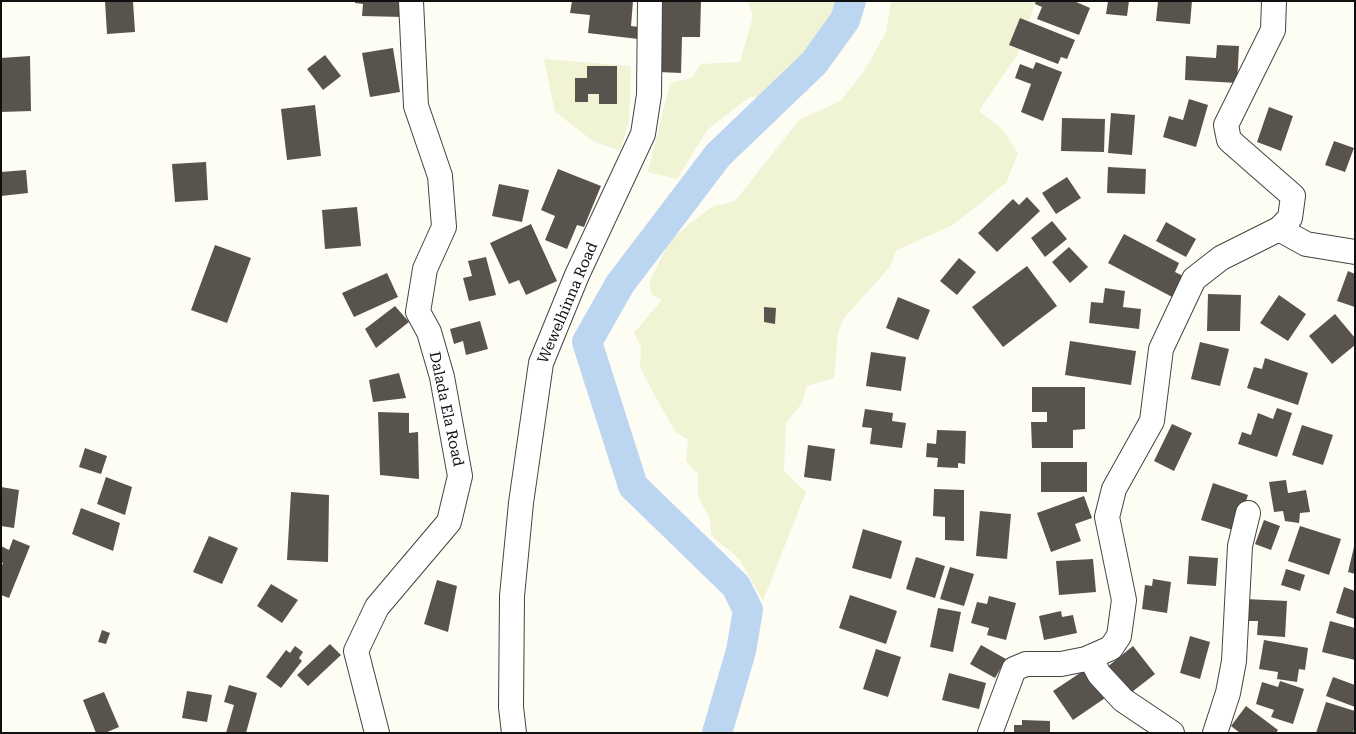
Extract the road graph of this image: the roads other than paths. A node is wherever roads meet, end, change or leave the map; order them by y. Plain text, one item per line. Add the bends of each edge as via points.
1 (411, 1) edge
2 (650, 1) edge
3 (1274, 1) edge
4 (1279, 229) junction
5 (1355, 252) edge
6 (1248, 513) dead end
7 (1090, 657) junction
8 (377, 733) edge
9 (514, 733) edge
10 (990, 733) edge
11 (1172, 733) edge
12 (1215, 733) edge

1 - 8 street, Dalada Ela Road via 416,106 440,176 444,227 425,269 418,312 429,332 442,377 460,476 449,522 377,607 356,651
2 - 9 street, Wewelhinna Road via 648,95 643,134 577,275 541,363 521,503 512,596 511,706
3 - 4 street via 1273,30 1226,125 1229,140 1292,196 1290,218
4 - 5 street via 1306,244
4 - 7 street via 1221,258 1194,279 1161,349 1152,421 1114,490 1107,517 1124,600 1119,636 1112,648
6 - 12 street via 1240,546 1234,661
7 - 10 street via 1061,664 1026,664 1014,669
7 - 11 street via 1099,674 1124,700

